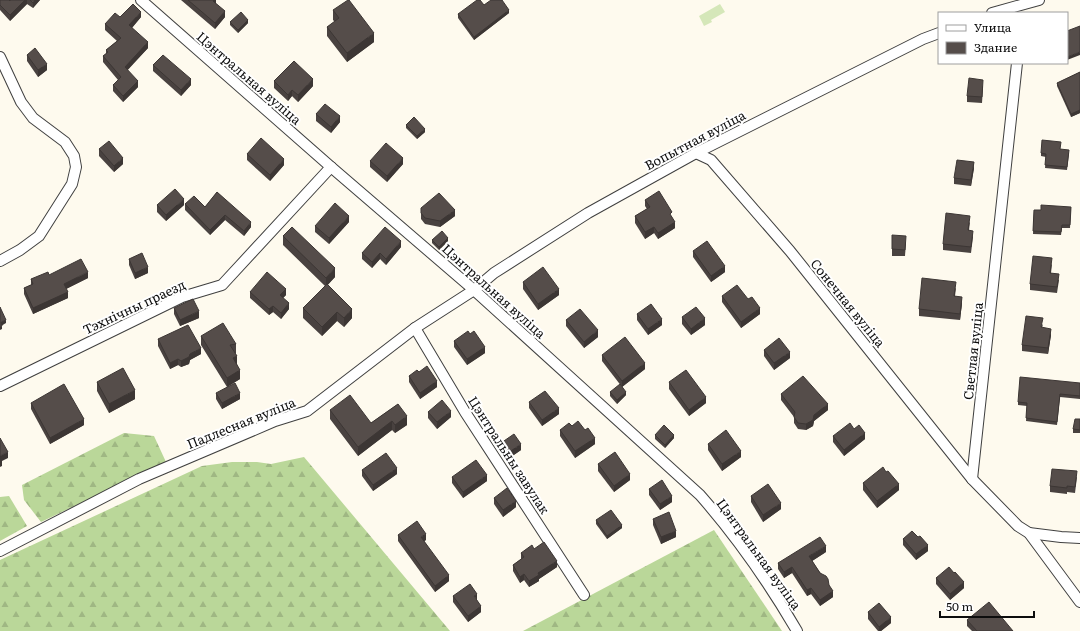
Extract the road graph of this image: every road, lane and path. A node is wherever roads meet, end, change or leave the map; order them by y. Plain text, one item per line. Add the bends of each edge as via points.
1 (142, 0) edge
2 (1039, 0) edge
3 (998, 12) edge
4 (938, 33) edge
5 (0, 57) edge
6 (1017, 64) edge
7 (696, 153) junction
8 (331, 167) junction
9 (0, 261) edge
10 (474, 290) junction
11 (415, 328) junction
12 (0, 386) edge
13 (972, 479) junction
14 (1029, 533) junction
15 (1080, 538) edge
16 (0, 551) edge
17 (584, 595) dead end
18 (1080, 602) edge
19 (797, 631) edge

1 - 8 street, Цэнтральная вуліца
2 - 3 street
4 - 7 street, Вопытная вуліца
5 - 9 street via 21,102 33,118 65,142 74,156 76,167 72,184 39,236
6 - 13 street, Светлая вуліца
7 - 10 street, Вопытная вуліца via 588,213 494,273
7 - 13 street, Сонечная вуліца via 711,160 790,251
8 - 10 street, Цэнтральная вуліца
8 - 12 street, Тэхнічны праезд via 222,286 182,297
10 - 11 street, Падлесная вуліца
10 - 19 street, Цэнтральная вуліца via 700,495 721,519 780,602
11 - 16 street, Падлесная вуліца via 307,411 275,421 139,479
11 - 17 street, Цэнтральны завулак via 465,412
13 - 14 street via 1018,526
14 - 15 street
14 - 18 street

